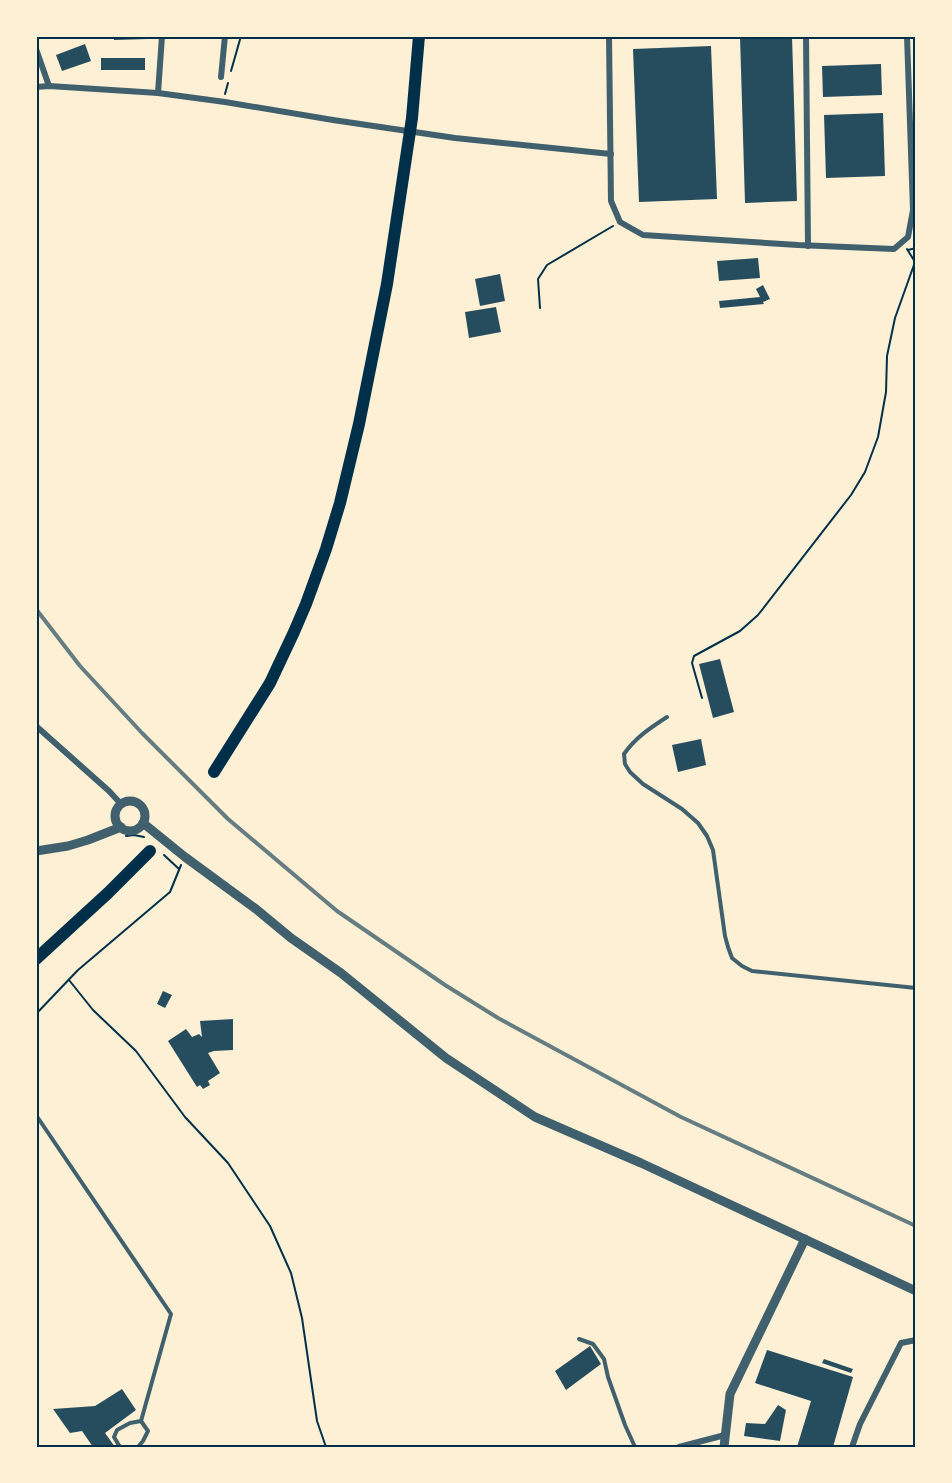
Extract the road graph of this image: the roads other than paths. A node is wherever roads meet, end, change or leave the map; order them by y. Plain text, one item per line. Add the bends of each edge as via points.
1 (162, 36) edge
2 (225, 36) edge
3 (419, 36) edge
4 (609, 36) edge
5 (806, 36) edge
6 (907, 36) edge
7 (36, 48) edge
8 (221, 77) dead end
9 (50, 86) junction
10 (36, 87) edge
11 (158, 93) junction
12 (611, 154) junction
13 (808, 246) junction
14 (667, 717) dead end
15 (36, 726) edge
16 (214, 772) dead end
17 (121, 804) junction
18 (143, 823) junction
19 (121, 827) junction
20 (36, 851) edge
21 (150, 851) dead end
22 (36, 959) edge
23 (916, 988) edge
24 (36, 1115) edge
25 (805, 1239) junction
26 (916, 1291) edge
27 (579, 1340) dead end
28 (916, 1340) edge
29 (141, 1421) junction
30 (725, 1435) junction
31 (120, 1447) edge
32 (138, 1447) edge
33 (635, 1447) edge
34 (679, 1447) edge
35 (724, 1447) edge
36 (852, 1447) edge

1 - 11 street
2 - 8 street
3 - 16 highway via 412,117 387,284 337,512 306,604 274,673
4 - 12 street
5 - 13 street
6 - 13 street via 912,210 908,237 894,249
7 - 9 street
9 - 10 street
9 - 11 street
11 - 12 street via 455,138
12 - 13 street via 612,201 620,222 643,235
14 - 23 lane via 632,743 624,754 625,764 643,784 698,823 707,836 713,850 725,936 732,958 752,971
15 - 17 street
17 - 18 street via 129,801 140,805 145,815
17 - 19 street via 116,815
18 - 19 street via 133,830
18 - 25 street via 446,1058 535,1117
19 - 20 street via 68,846
21 - 22 highway
24 - 29 lane via 171,1314
25 - 26 street
25 - 30 street via 730,1394
27 - 33 lane via 593,1344 604,1359
28 - 36 street via 901,1343
29 - 31 lane via 117,1430 114,1437
29 - 32 lane via 148,1431
30 - 34 street
30 - 35 street

